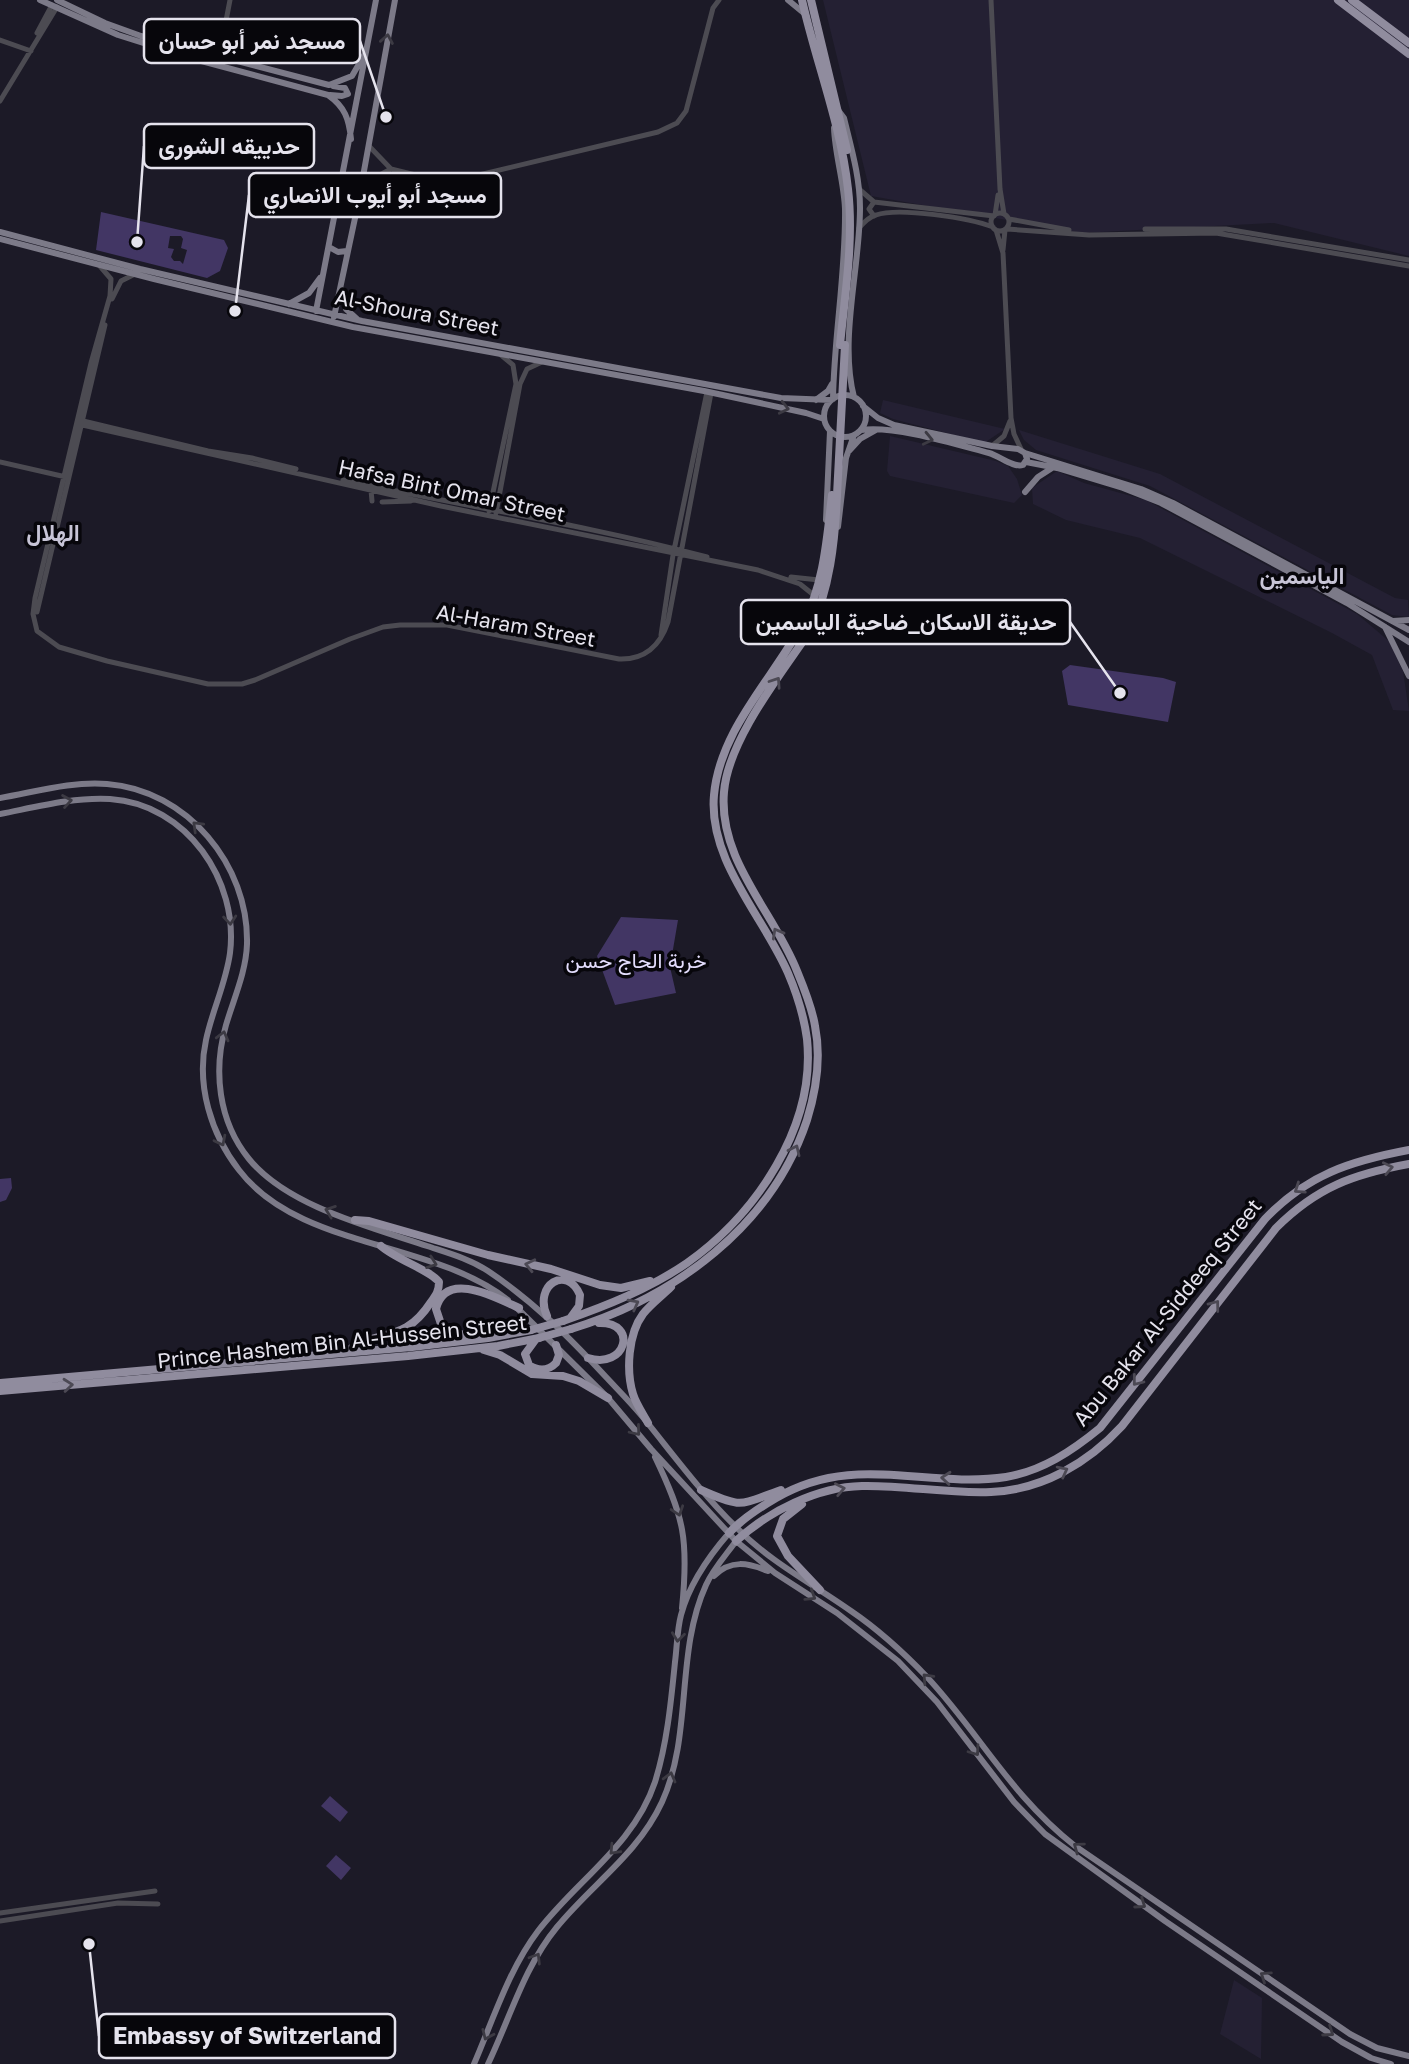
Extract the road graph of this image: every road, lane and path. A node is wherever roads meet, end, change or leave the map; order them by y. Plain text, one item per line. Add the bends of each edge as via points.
1 (40, 0) edge
2 (230, 0) edge
3 (376, 0) edge
4 (394, 0) edge
5 (711, 0) edge
6 (719, 0) edge
7 (788, 0) edge
8 (802, 0) edge
9 (811, 0) edge
10 (991, 0) edge
11 (1338, 0) edge
12 (1352, 0) edge
13 (55, 4) edge
14 (713, 8) junction
15 (805, 14) junction
16 (0, 40) edge
17 (1409, 43) edge
18 (29, 50) junction
19 (366, 52) junction
20 (1409, 54) edge
21 (219, 57) junction
22 (329, 85) junction
23 (328, 95) junction
24 (0, 99) edge
25 (838, 110) junction
26 (834, 123) junction
27 (351, 139) junction
28 (369, 146) junction
29 (391, 169) junction
30 (859, 189) junction
31 (1000, 189) junction
32 (874, 202) junction
33 (358, 204) junction
34 (874, 216) junction
35 (994, 216) junction
36 (1007, 216) junction
37 (859, 228) junction
38 (995, 228) junction
39 (1006, 229) junction
40 (0, 232) edge
41 (0, 239) edge
42 (329, 247) junction
43 (347, 251) junction
44 (1003, 253) junction
45 (1409, 260) edge
46 (99, 265) junction
47 (1409, 266) edge
48 (135, 274) junction
49 (323, 274) junction
50 (341, 282) junction
51 (288, 304) junction
52 (316, 309) junction
53 (315, 318) junction
54 (333, 318) junction
55 (362, 321) junction
56 (842, 345) junction
57 (501, 355) junction
58 (542, 362) junction
59 (834, 374) junction
60 (850, 380) junction
61 (833, 382) junction
62 (709, 392) junction
63 (854, 397) junction
64 (812, 400) junction
65 (832, 400) junction
66 (863, 406) junction
67 (806, 413) junction
68 (878, 418) junction
69 (1011, 418) junction
70 (824, 419) junction
71 (80, 423) junction
72 (878, 428) junction
73 (861, 430) junction
74 (830, 431) junction
75 (855, 435) junction
76 (992, 446) junction
77 (1023, 451) junction
78 (847, 455) junction
79 (830, 458) junction
80 (0, 462) edge
81 (1026, 462) junction
82 (1053, 468) junction
83 (67, 477) junction
84 (371, 490) junction
85 (1025, 492) dead end
86 (414, 500) junction
87 (372, 501) dead end
88 (382, 502) dead end
89 (492, 512) junction
90 (831, 538) junction
91 (677, 553) junction
92 (819, 580) junction
93 (815, 596) junction
94 (1409, 620) edge
95 (1388, 624) junction
96 (1409, 630) edge
97 (1409, 642) edge
98 (1409, 676) edge
99 (0, 799) edge
100 (0, 814) edge
101 (1409, 1150) edge
102 (1409, 1164) edge
103 (355, 1220) junction
104 (381, 1246) junction
105 (667, 1276) junction
106 (678, 1280) junction
107 (519, 1308) junction
108 (547, 1316) junction
109 (566, 1320) junction
110 (592, 1323) junction
111 (488, 1338) junction
112 (538, 1338) junction
113 (556, 1345) junction
114 (477, 1349) junction
115 (346, 1351) junction
116 (588, 1358) junction
117 (0, 1383) edge
118 (0, 1391) edge
119 (608, 1398) junction
120 (648, 1423) junction
121 (651, 1448) junction
122 (794, 1487) junction
123 (701, 1490) junction
124 (811, 1497) junction
125 (732, 1530) junction
126 (740, 1538) junction
127 (775, 1573) junction
128 (706, 1585) junction
129 (820, 1590) junction
130 (681, 1614) junction
131 (155, 1891) dead end
132 (159, 1904) dead end
133 (0, 1913) edge
134 (0, 1921) edge
135 (1409, 2056) edge
136 (474, 2064) edge
137 (489, 2064) edge
138 (1391, 2064) edge

1 - 13 main road
2 - 21 street
3 - 19 main road
28 -> 4 main road
5 - 14 street
6 - 14 street
7 - 15 main road
8 - 15 highway, Prince Hashem Bin Al-Hussein Street
9 - 25 highway, Prince Hashem Bin Al-Hussein Street
10 - 31 street
11 - 20 highway
12 - 17 highway
13 - 18 street
13 - 21 main road
13 - 23 main road via 118,35
14 - 29 street via 686,111 672,127 458,180 436,180
15 - 26 highway, Prince Hashem Bin Al-Hussein Street
16 - 18 street
18 - 24 street
19 - 22 main road via 352,76
19 - 27 main road
21 - 22 main road
22 - 23 main road via 348,92
23 - 27 main road via 346,113
25 - 30 main road, Prince Hashem Bin Al-Hussein Street via 844,118
25 - 56 highway, Prince Hashem Bin Al-Hussein Street via 854,204
26 - 56 highway, Prince Hashem Bin Al-Hussein Street via 849,201
26 - 59 main road, Prince Hashem Bin Al-Hussein Street via 845,219
27 - 42 main road
28 - 29 street
28 - 33 main road
29 - 33 street via 372,179
30 - 32 street
30 - 37 main road, Prince Hashem Bin Al-Hussein Street
31 - 35 street
31 - 36 street
32 - 34 street via 869,209
32 - 35 street
33 - 43 main road
34 - 37 street
34 - 38 street via 937,215
35 - 36 street
35 - 38 street
36 - 39 street
36 - 45 street via 1045,228 1084,232 1226,229
37 - 60 main road, Prince Hashem Bin Al-Hussein Street
38 - 39 street
38 - 44 street
39 - 44 street
39 - 47 street via 1088,235 1216,233
40 - 51 main road, Al-Shoura Street
41 - 46 main road, Al-Shoura Street
42 - 43 main road
42 - 49 main road
43 - 50 main road
44 - 69 street
46 - 48 main road, Al-Shoura Street
46 - 71 street, Al-Haram Street via 112,283
48 - 53 main road, Al-Shoura Street
48 - 71 street, Al-Haram Street via 121,281 112,296
49 - 51 main road via 309,293
49 - 52 main road
50 - 54 main road
50 - 55 main road via 346,309
51 - 52 main road, Al-Shoura Street
52 - 53 main road
52 - 54 main road, Al-Shoura Street
53 - 54 main road, Al-Shoura Street
54 - 55 main road, Al-Shoura Street
54 - 57 main road, Al-Shoura Street
55 - 64 main road, Al-Shoura Street
56 - 90 highway, Prince Hashem Bin Al-Hussein Street, bridge
57 - 58 main road, Al-Shoura Street
57 - 89 street via 513,365 516,384
58 - 62 main road, Al-Shoura Street
58 - 89 street via 527,369 520,384
59 - 60 main road via 839,385
59 - 61 main road, Prince Hashem Bin Al-Hussein Street
60 - 63 main road, Prince Hashem Bin Al-Hussein Street
61 - 64 main road via 828,391
61 - 65 main road, Prince Hashem Bin Al-Hussein Street
62 -> 67 main road, Al-Shoura Street
62 - 91 street, Al-Haram Street
63 - 65 main road
63 - 66 main road
64 - 65 main road, Al-Shoura Street
64 - 67 main road via 814,408
65 - 70 main road
66 - 68 main road
66 - 73 main road
67 - 70 main road, Al-Shoura Street
68 - 72 main road
68 - 76 main road
69 - 76 street
69 - 77 street
70 - 74 main road
71 - 83 street, Al-Haram Street
71 - 84 street, Hafsa Bint Omar Street
71 - 89 street, Hafsa Bint Omar Street
72 - 73 main road
72 - 78 main road
72 -> 81 main road via 992,454 1017,466
73 - 75 main road
74 - 75 main road via 837,436
74 - 79 main road, Prince Hashem Bin Al-Hussein Street
75 - 78 main road, Prince Hashem Bin Al-Hussein Street
76 - 77 main road
77 - 81 main road
77 - 95 main road via 1162,498
78 - 79 main road via 839,448
78 - 90 main road, Prince Hashem Bin Al-Hussein Street via 840,516
79 - 90 main road, Prince Hashem Bin Al-Hussein Street via 826,512
80 - 83 street
81 - 82 main road
82 - 85 main road
82 - 95 main road via 1161,503
83 - 91 street, Al-Haram Street via 38,603 40,635 58,647 208,684 255,680 350,639 400,625 447,625 619,659 641,657 661,638
84 - 86 street, Hafsa Bint Omar Street
84 - 87 street
86 - 88 street
86 - 89 street, Hafsa Bint Omar Street
89 - 91 street, Hafsa Bint Omar Street
90 - 92 highway, Prince Hashem Bin Al-Hussein Street
106 -> 90 highway, Prince Hashem Bin Al-Hussein Street via 722,1247 773,1189 800,1140 811,1106 816,1028 796,968 732,847 724,791 730,766 754,715 817,617
91 - 92 street, Hafsa Bint Omar Street
91 - 93 street, Hafsa Bint Omar Street via 758,570 800,584
92 - 93 highway, Prince Hashem Bin Al-Hussein Street
93 - 105 highway, Prince Hashem Bin Al-Hussein Street via 802,625 729,742 713,798 717,831 729,865 796,993 807,1041 797,1120 765,1184 716,1240
94 - 95 main road
95 - 96 main road
95 - 97 main road
95 - 98 main road
103 -> 99 main road via 274,1183 249,1158 229,1124 220,1093 219,1061 242,977 246,926 238,886 212,840 173,806 123,786 79,784
100 -> 104 main road via 75,800 119,800 166,817 193,839 220,880 230,914 230,954 204,1057 213,1125 241,1173 270,1200 321,1225
101 -> 122 highway, Abu Bakar Al-Siddeeq Street via 1345,1165 1281,1201 1100,1428 1050,1463 993,1478 860,1473
124 -> 102 highway, Abu Bakar Al-Siddeeq Street via 862,1486 1000,1491 1036,1483 1070,1468 1122,1426 1294,1210 1339,1182
105 -> 103 highway via 621,1288 600,1285
103 - 108 main road via 476,1264
104 -> 107 main road via 478,1281
104 - 115 highway via 434,1276 439,1289 411,1326
105 - 109 highway, Prince Hashem Bin Al-Hussein Street via 621,1300
110 -> 106 highway, Prince Hashem Bin Al-Hussein Street
106 - 120 highway via 643,1314 634,1334 631,1386
107 - 111 highway via 464,1289 440,1299 436,1309 442,1327
107 - 113 main road
108 - 109 highway via 542,1300 545,1290 563,1280 573,1283 580,1295 577,1309
108 - 116 main road
109 - 111 highway, Prince Hashem Bin Al-Hussein Street, bridge
110 - 112 highway, Prince Hashem Bin Al-Hussein Street, bridge
110 - 116 highway via 614,1324 623,1342 613,1357 601,1361
111 - 115 highway, Prince Hashem Bin Al-Hussein Street
112 - 113 highway via 525,1354 529,1365 536,1368 547,1369 556,1363
112 - 114 highway, Prince Hashem Bin Al-Hussein Street
113 - 119 main road
118 -> 114 highway, Prince Hashem Bin Al-Hussein Street
114 - 119 highway via 500,1354 538,1376 571,1377
115 - 117 highway, Prince Hashem Bin Al-Hussein Street
116 - 120 main road
119 -> 121 main road
120 - 123 main road
121 - 125 main road
121 -> 130 main road via 685,1535
122 - 123 highway via 740,1504
122 - 125 highway, Abu Bakar Al-Siddeeq Street
123 - 125 main road
124 - 126 highway, Abu Bakar Al-Siddeeq Street via 775,1513
124 - 129 highway via 783,1519 777,1536 788,1556
125 - 126 main road
125 - 130 main road, Abu Bakar Al-Siddeeq Street via 708,1559
126 - 127 main road
126 - 128 main road, Abu Bakar Al-Siddeeq Street
126 - 129 main road
127 - 128 main road via 734,1564 717,1572
127 -> 138 main road via 837,1613 898,1661 1014,1802 1058,1844 1342,2042
137 -> 128 main road, Abu Bakar Al-Siddeeq Street via 526,1974 549,1938 629,1853 663,1800 675,1756 692,1629
135 -> 129 main road via 1377,2048 1350,2034 1058,1832 1017,1791 927,1677 873,1628
130 -> 136 main road, Abu Bakar Al-Siddeeq Street via 662,1755 650,1797 621,1843 533,1938
131 - 133 street
132 - 134 street via 133,1902

